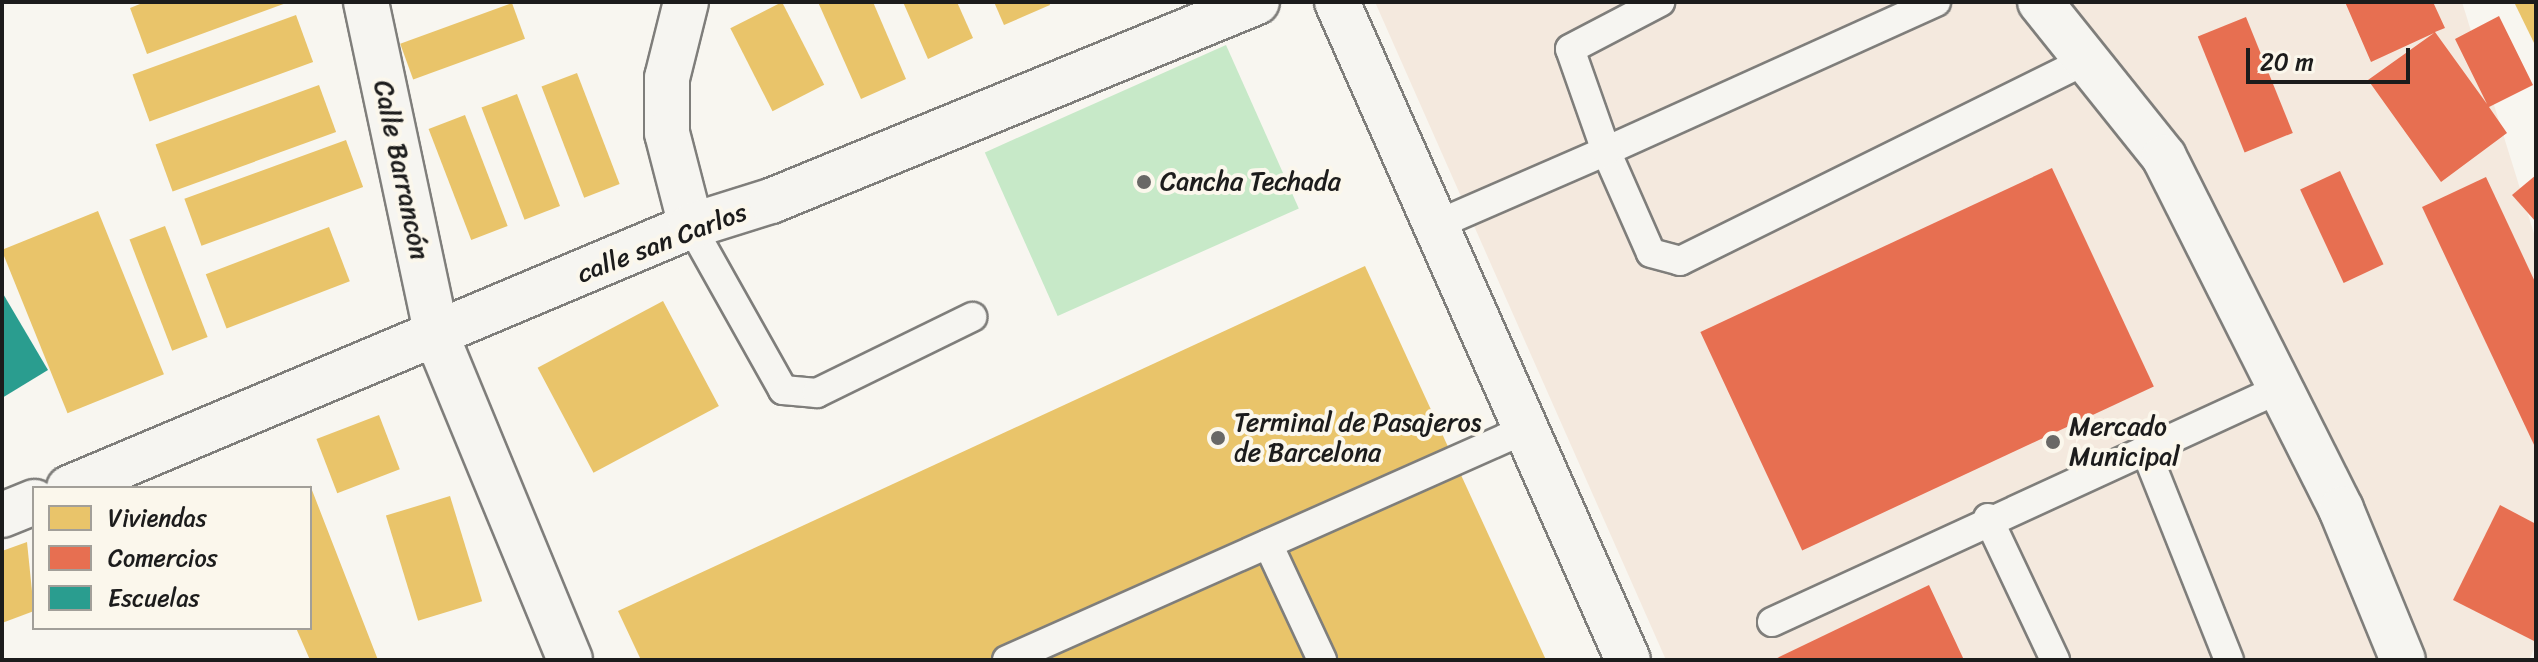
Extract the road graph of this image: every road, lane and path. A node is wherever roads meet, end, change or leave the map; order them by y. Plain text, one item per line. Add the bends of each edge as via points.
1 (366, 2) edge
2 (686, 2) edge
3 (1257, 2) edge
4 (1337, 2) edge
5 (1660, 2) edge
6 (1936, 2) edge
7 (2040, 2) edge
8 (2086, 60) junction
9 (1606, 151) junction
10 (1436, 225) junction
11 (691, 226) junction
12 (972, 317) dead end
13 (437, 337) junction
14 (2279, 389) junction
15 (1526, 429) junction
16 (2145, 449) junction
17 (74, 486) edge
18 (32, 503) edge
19 (2, 515) edge
20 (1988, 518) junction
21 (1268, 544) junction
22 (1772, 622) dead end
23 (1059, 650) edge
24 (570, 660) edge
25 (1007, 660) edge
26 (1322, 660) edge
27 (1628, 660) edge
28 (2055, 660) edge
29 (2229, 660) edge
30 (2403, 660) edge

1 - 13 street, Calle Barrancón
2 - 11 street via 667,78 667,133
3 - 11 street, calle san Carlos via 771,201
4 - 10 street
5 - 9 lane via 1570,49
6 - 9 lane
7 - 8 street
8 - 9 lane via 1680,261 1651,253
8 - 14 street via 2164,157
9 - 10 lane
10 - 15 street
11 - 12 lane via 783,390 817,393
11 - 13 street, calle san Carlos
13 - 17 street, calle san Carlos
13 - 24 street, Calle Barrancón
14 - 16 lane
14 - 30 street via 2341,509
15 - 21 lane
15 - 27 street
16 - 20 lane
16 - 29 lane
18 - 19 street
20 - 22 lane
20 - 28 lane
21 - 23 lane
21 - 26 lane
23 - 25 lane

